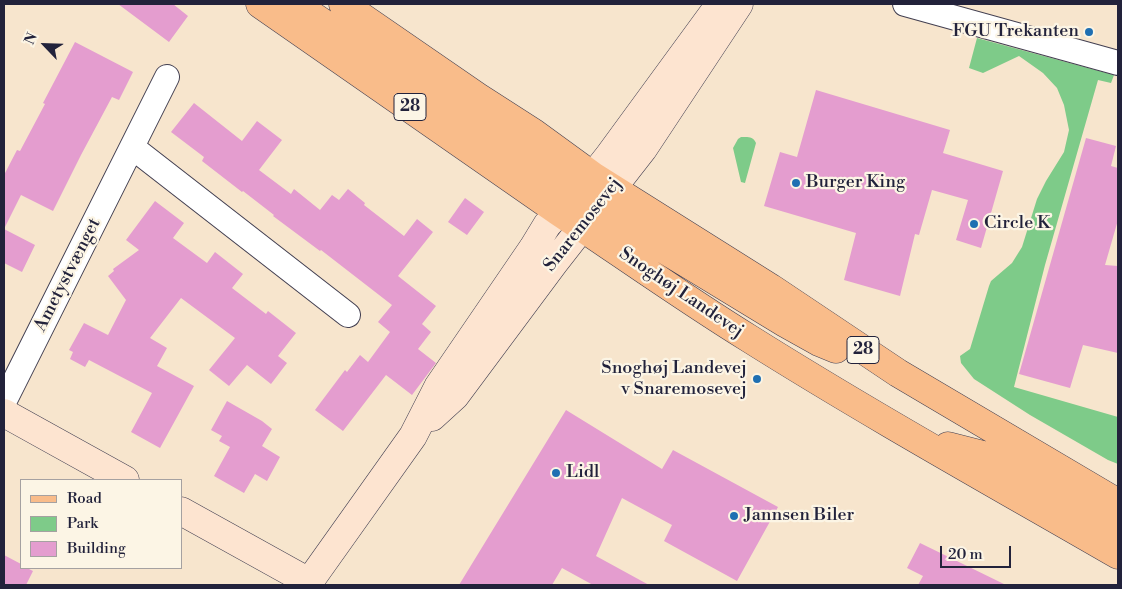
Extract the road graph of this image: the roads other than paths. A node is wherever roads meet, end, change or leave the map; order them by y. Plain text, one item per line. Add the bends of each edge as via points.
1 (260, 4) edge
2 (292, 4) edge
3 (343, 4) edge
4 (720, 4) edge
5 (739, 4) edge
6 (905, 4) edge
7 (1118, 63) edge
8 (167, 77) dead end
9 (132, 147) junction
10 (592, 198) junction
11 (559, 212) junction
12 (348, 315) dead end
13 (4, 402) edge
14 (4, 413) edge
15 (413, 436) junction
16 (915, 438) junction
17 (123, 479) edge
18 (1118, 503) edge
19 (182, 512) edge
20 (1118, 529) edge
21 (1118, 555) edge
22 (310, 584) edge

1 - 11 main road, Snoghøj Landevej / 28
2 - 10 main road via 565,186
3 - 10 main road, Snoghøj Landevej / 28 via 534,133
4 - 10 street, Snaremosevej via 638,116
5 - 10 street, Snaremosevej via 643,149
6 - 7 street
8 - 9 street, Ametystvænget
9 - 12 street
9 - 13 street, Ametystvænget
10 - 11 main road, Snoghøj Landevej / 28
10 - 15 street, Snaremosevej via 549,269 455,396
10 - 16 main road, Snoghøj Landevej / 28 via 606,242 751,340
10 - 18 main road, Snoghøj Landevej / 28 via 771,288 898,373
11 - 15 street, Snaremosevej via 438,387
14 - 17 street
15 - 22 street, Snaremosevej
16 - 20 main road via 987,456
16 - 21 main road, Snoghøj Landevej / 28
19 - 22 street

